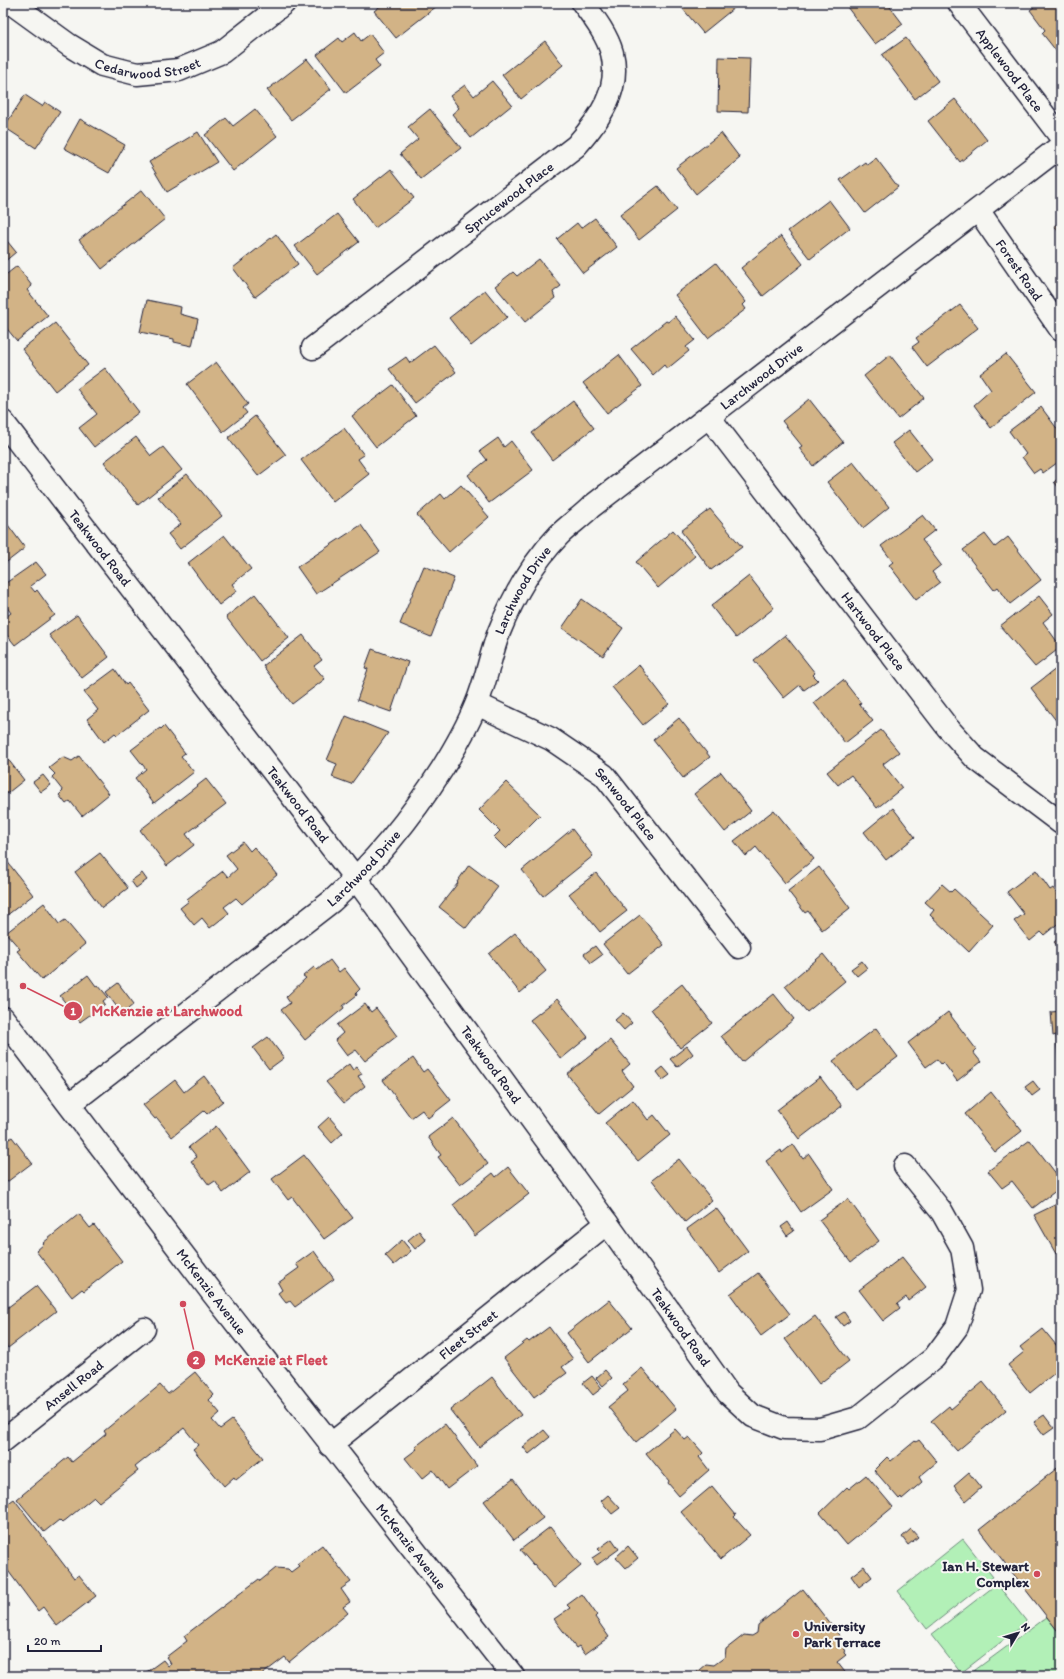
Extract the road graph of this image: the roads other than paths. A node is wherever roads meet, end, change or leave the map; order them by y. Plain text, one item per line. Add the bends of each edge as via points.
1 (11, 3) edge
2 (284, 3) edge
3 (583, 3) edge
4 (959, 3) edge
5 (1061, 137) edge
6 (1061, 146) edge
7 (978, 210) junction
8 (1061, 330) edge
9 (313, 348) dead end
10 (709, 417) junction
11 (3, 422) edge
12 (477, 704) junction
13 (1061, 823) edge
14 (356, 879) junction
15 (739, 947) dead end
16 (3, 1018) edge
17 (70, 1104) junction
18 (905, 1166) dead end
19 (607, 1223) junction
20 (144, 1329) dead end
21 (3, 1441) edge
22 (330, 1445) junction
23 (513, 1676) edge

1 - 2 street, Cedarwood Street via 68,45 102,65 137,74 179,70 222,52
3 - 9 street, Sprucewood Place via 599,26 612,53 614,74 607,103 594,126 576,146
4 - 5 street, Applewood Place
6 - 7 street, Larchwood Drive
7 - 8 street, Forest Road
7 - 10 street, Larchwood Drive
10 - 12 street, Larchwood Drive via 591,507 559,535 532,568 513,600 499,633
10 - 13 street, Hartwood Place via 948,728 975,758
11 - 14 street, Teakwood Road
12 - 14 street, Larchwood Drive via 453,751 426,793 402,827
12 - 15 street, Senwood Place via 551,740 604,775
14 - 17 street, Larchwood Drive via 332,901
14 - 19 street, Teakwood Road
16 - 17 street, McKenzie Avenue
17 - 22 street, McKenzie Avenue
18 - 19 street, Teakwood Road via 942,1212 962,1248 969,1290 957,1327 934,1358 858,1418 820,1429 784,1428 753,1416 728,1393
19 - 22 street, Fleet Street
20 - 21 street, Ansell Road
22 - 23 street, McKenzie Avenue

